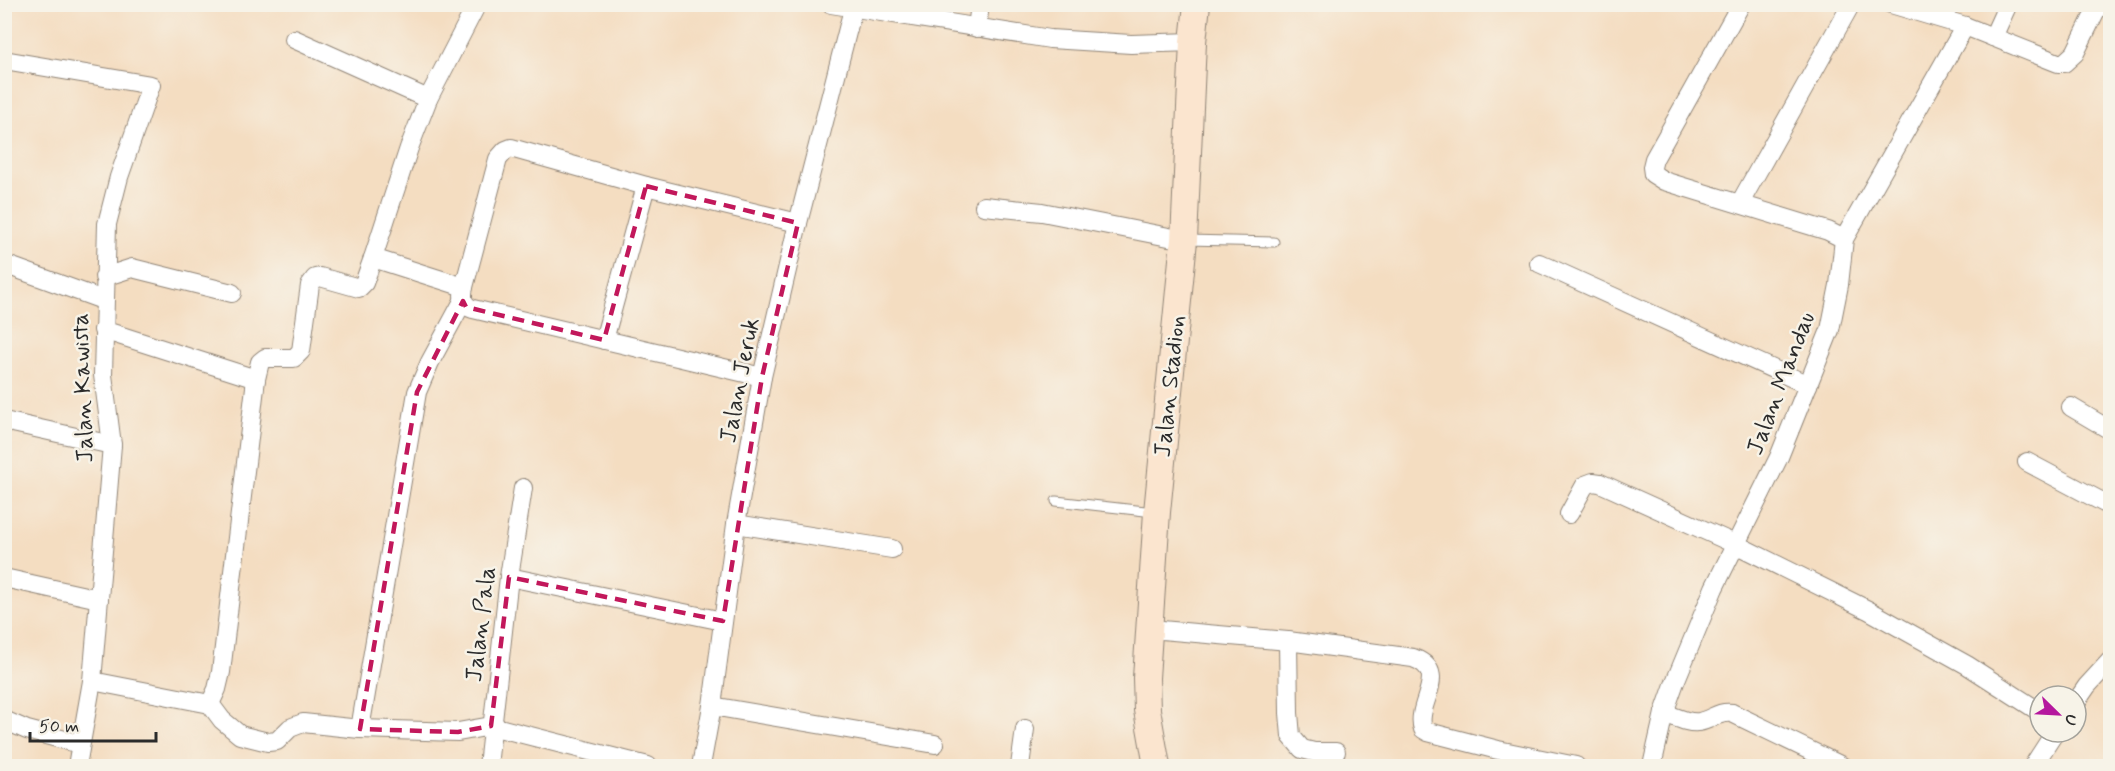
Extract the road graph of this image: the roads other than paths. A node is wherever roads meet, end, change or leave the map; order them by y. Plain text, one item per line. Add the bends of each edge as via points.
1 (477, 4) edge
2 (831, 4) edge
3 (980, 4) edge
4 (1197, 4) edge
5 (1741, 4) edge
6 (1851, 4) edge
7 (1892, 4) edge
8 (2008, 4) edge
9 (2099, 4) edge
10 (853, 9) junction
11 (1965, 26) junction
12 (977, 28) junction
13 (1993, 37) junction
14 (294, 39) dead end
15 (1193, 42) junction
16 (4, 60) edge
17 (428, 99) junction
18 (646, 186) junction
19 (1740, 203) junction
20 (984, 206) dead end
21 (798, 223) junction
22 (1844, 239) junction
23 (1184, 240) junction
24 (1274, 242) dead end
25 (373, 258) junction
26 (1539, 263) dead end
27 (4, 264) edge
28 (104, 277) junction
29 (232, 293) dead end
30 (463, 294) junction
31 (104, 300) junction
32 (103, 330) junction
33 (604, 340) junction
34 (762, 377) junction
35 (256, 379) junction
36 (1809, 385) junction
37 (2071, 407) dead end
38 (4, 421) edge
39 (2110, 430) edge
40 (112, 445) junction
41 (2026, 462) dead end
42 (523, 488) dead end
43 (1056, 501) dead end
44 (2110, 506) edge
45 (1157, 512) junction
46 (1569, 514) dead end
47 (735, 524) junction
48 (1737, 545) junction
49 (892, 549) dead end
50 (4, 578) edge
51 (509, 578) junction
52 (99, 599) junction
53 (723, 621) junction
54 (1150, 628) junction
55 (1288, 641) junction
56 (2110, 661) edge
57 (92, 681) junction
58 (2088, 688) edge
59 (210, 704) junction
60 (2028, 704) edge
61 (712, 706) junction
62 (1664, 713) junction
63 (4, 720) edge
64 (491, 726) junction
65 (360, 729) junction
66 (1025, 729) dead end
67 (80, 744) junction
68 (934, 744) dead end
69 (2047, 744) edge
70 (1336, 752) dead end
71 (1496, 758) edge
72 (77, 766) edge
73 (488, 766) edge
74 (648, 766) edge
75 (701, 766) edge
76 (1020, 766) edge
77 (1157, 766) edge
78 (1576, 766) edge
79 (1652, 766) edge
80 (1842, 766) edge
81 (2033, 766) edge

1 - 17 street
2 - 10 street
3 - 12 street
4 - 15 street, Jalan Stadion
5 - 19 street via 1652,167 1653,174 1664,181
6 - 19 street
7 - 11 street
8 - 13 street
9 - 13 street via 2075,53 2064,63
10 - 12 street
10 - 21 street, Jalan Jeruk
11 - 13 street
11 - 22 street, Jalan Mandau
12 - 15 street via 1050,39 1131,44
14 - 17 street
15 - 23 street, Jalan Stadion
16 - 28 street, Jalan Kawista via 151,85 107,224
17 - 25 street
18 - 21 street
18 - 30 street via 518,149 506,150 498,159
18 - 33 street
19 - 22 street
20 - 23 street via 1042,212
21 - 34 street, Jalan Jeruk
22 - 36 street, Jalan Mandau via 1830,330
23 - 24 lane
23 - 45 street, Jalan Stadion
25 - 30 street
25 - 35 street via 359,288 320,277 312,282 301,351 288,360 262,359
26 - 36 street
27 - 31 street
28 - 29 street via 139,269
28 - 31 street, Jalan Kawista
30 - 33 street via 465,305 473,309
30 - 65 street via 417,392
31 - 32 street, Jalan Kawista
32 - 35 street
32 - 40 street, Jalan Kawista via 103,375
33 - 34 street
34 - 47 street, Jalan Jeruk
35 - 59 street via 221,672
36 - 48 street, Jalan Mandau
37 - 39 street
38 - 40 street
40 - 52 street, Jalan Kawista
41 - 44 street
42 - 51 street, Jalan Pala
43 - 45 lane
45 - 54 street, Jalan Stadion
46 - 48 street via 1582,487 1593,482
47 - 49 street
47 - 53 street, Jalan Jeruk
48 - 60 street via 1868,610
48 - 62 street, Jalan Mandau via 1714,588
50 - 52 street
51 - 53 street
51 - 64 street, Jalan Pala
52 - 57 street, Jalan Kawista
53 - 61 street, Jalan Jeruk
54 - 55 street
54 - 77 street, Jalan Stadion via 1147,710
55 - 70 street via 1291,736 1302,749
55 - 71 street via 1419,660 1431,673 1423,729
56 - 58 street
57 - 59 street
57 - 67 street, Jalan Kawista
59 - 65 street via 240,735 268,742 277,741 290,728 303,723
61 - 68 street
61 - 75 street, Jalan Jeruk
62 - 79 street, Jalan Mandau
62 - 80 street via 1698,722 1725,712 1732,714
63 - 67 street
64 - 65 street via 458,732
64 - 73 street, Jalan Pala
64 - 74 street
66 - 76 street
67 - 72 street, Jalan Kawista
69 - 81 street
71 - 78 street

